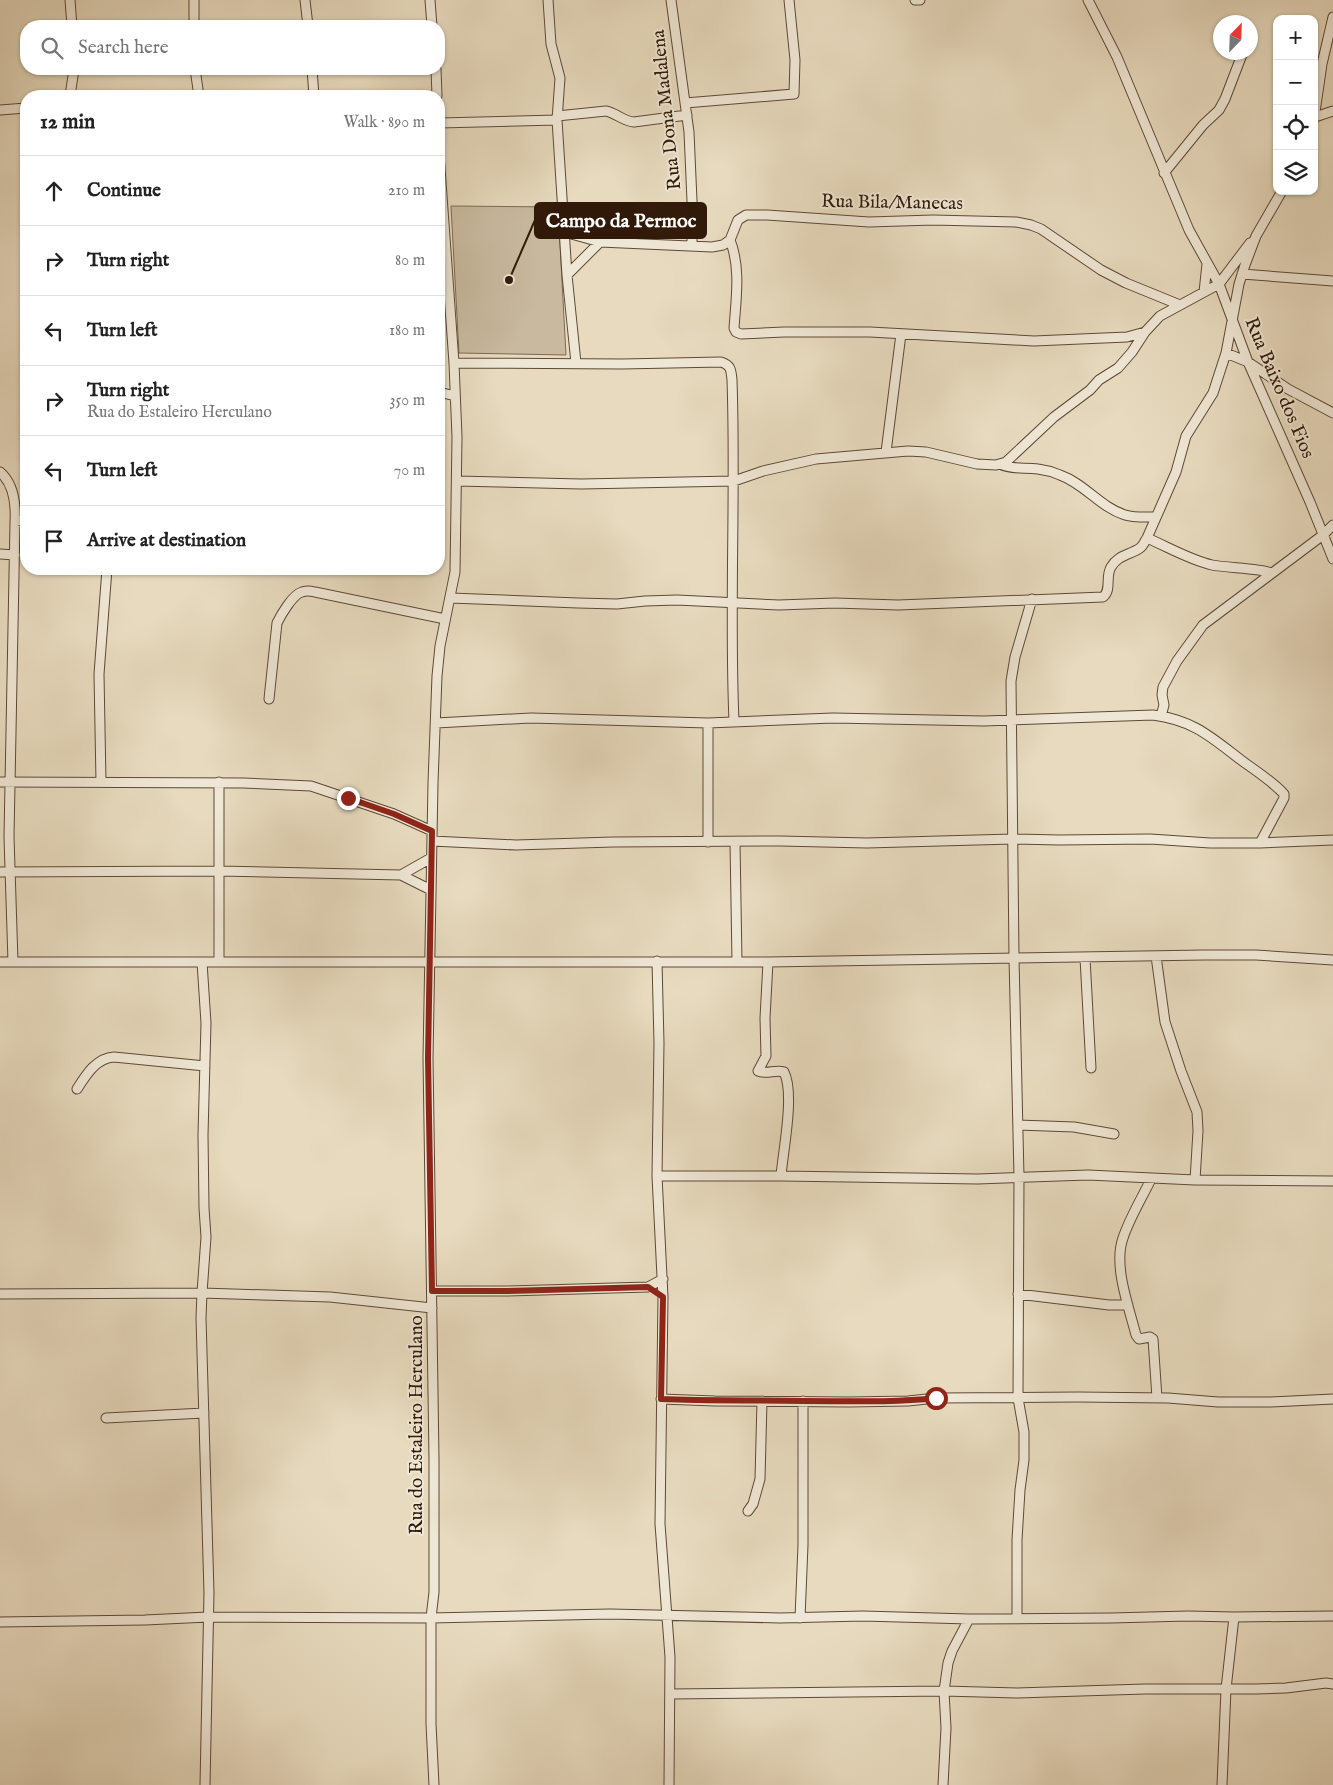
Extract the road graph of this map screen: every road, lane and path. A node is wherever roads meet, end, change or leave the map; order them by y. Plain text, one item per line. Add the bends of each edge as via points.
1 (70, 0) edge
2 (194, 0) edge
3 (305, 0) edge
4 (430, 0) edge
5 (548, 0) edge
6 (671, 0) edge
7 (789, 0) edge
8 (915, 0) edge
9 (920, 0) edge
10 (1088, 0) edge
11 (1333, 17) edge
12 (72, 20) edge
13 (194, 20) edge
14 (307, 20) edge
15 (432, 20) edge
16 (1239, 60) edge
17 (73, 75) edge
18 (197, 75) edge
19 (312, 75) edge
20 (436, 75) edge
21 (71, 90) edge
22 (198, 90) edge
23 (314, 90) edge
24 (437, 90) edge
25 (685, 102) junction
26 (1317, 105) edge
27 (20, 108) edge
28 (0, 110) edge
29 (1333, 111) edge
30 (687, 115) junction
31 (1318, 117) edge
32 (556, 118) junction
33 (445, 123) edge
34 (1164, 173) junction
35 (1280, 195) edge
36 (564, 232) junction
37 (1256, 236) junction
38 (730, 240) junction
39 (600, 242) junction
40 (692, 246) junction
41 (1207, 263) junction
42 (1242, 274) junction
43 (567, 275) junction
44 (445, 276) edge
45 (1333, 281) edge
46 (1219, 284) junction
47 (1204, 292) junction
48 (1180, 305) junction
49 (1232, 321) junction
50 (1145, 332) junction
51 (901, 334) junction
52 (1226, 353) junction
53 (1248, 362) junction
54 (454, 363) junction
55 (576, 363) junction
56 (445, 394) edge
57 (455, 396) junction
58 (1333, 412) edge
59 (886, 452) junction
60 (1000, 464) junction
61 (0, 472) edge
62 (457, 481) junction
63 (734, 481) junction
64 (1156, 517) junction
65 (20, 520) edge
66 (15, 522) junction
67 (1333, 525) edge
68 (1323, 535) junction
69 (1147, 538) junction
70 (0, 554) edge
71 (15, 555) junction
72 (1333, 559) edge
73 (1271, 574) junction
74 (107, 575) edge
75 (450, 598) junction
76 (1032, 599) junction
77 (731, 603) junction
78 (445, 619) junction
79 (268, 699) dead end
80 (1161, 716) junction
81 (1010, 720) junction
82 (734, 721) junction
83 (436, 723) junction
84 (708, 723) junction
85 (0, 782) edge
86 (10, 782) junction
87 (101, 782) junction
88 (219, 782) junction
89 (432, 831) junction
90 (1013, 839) junction
91 (1333, 840) edge
92 (432, 841) junction
93 (708, 842) junction
94 (735, 842) junction
95 (1260, 843) junction
96 (431, 858) junction
97 (219, 871) junction
98 (4, 872) edge
99 (401, 874) junction
100 (431, 890) junction
101 (1156, 956) junction
102 (1014, 957) junction
103 (1085, 958) junction
104 (1333, 960) edge
105 (0, 962) edge
106 (13, 962) junction
107 (202, 962) junction
108 (219, 962) junction
109 (428, 962) junction
110 (657, 962) junction
111 (737, 962) junction
112 (768, 962) junction
113 (205, 1066) junction
114 (1091, 1068) dead end
115 (77, 1089) dead end
116 (1018, 1125) junction
117 (1114, 1134) dead end
118 (657, 1176) junction
119 (781, 1176) junction
120 (1020, 1177) junction
121 (1151, 1179) junction
122 (1195, 1180) junction
123 (1333, 1181) edge
124 (663, 1279) junction
125 (648, 1287) junction
126 (432, 1291) junction
127 (202, 1293) junction
128 (0, 1294) edge
129 (1018, 1294) junction
130 (663, 1297) junction
131 (1128, 1305) junction
132 (432, 1308) junction
133 (1018, 1398) junction
134 (1157, 1398) junction
135 (661, 1399) junction
136 (1333, 1399) edge
137 (762, 1401) junction
138 (803, 1401) junction
139 (204, 1413) junction
140 (106, 1418) dead end
141 (748, 1511) dead end
142 (668, 1615) junction
143 (1333, 1616) edge
144 (208, 1617) junction
145 (1234, 1617) junction
146 (431, 1618) junction
147 (800, 1618) junction
148 (1018, 1618) junction
149 (969, 1619) junction
150 (0, 1622) edge
151 (1333, 1684) edge
152 (1226, 1689) junction
153 (944, 1691) junction
154 (670, 1694) junction
155 (204, 1785) edge
156 (434, 1785) edge
157 (669, 1785) edge
158 (943, 1785) edge
159 (1222, 1785) edge

1 - 12 street
2 - 13 street
3 - 14 street
4 - 15 street
5 - 32 street via 551,44 560,78
6 - 25 street, Rua Dona Madalena
7 - 25 street via 795,60 794,94
8 - 9 street
10 - 34 street via 1116,57
11 - 26 street
16 - 34 street via 1219,110
17 - 21 street
18 - 22 street
19 - 23 street
20 - 24 street
25 - 30 street, Rua Dona Madalena
27 - 28 street
29 - 31 street
30 - 32 street via 628,122 606,111
30 - 40 street, Rua Dona Madalena
32 - 33 street
32 - 36 street
34 - 41 street
35 - 37 street
36 - 39 street
36 - 43 street
37 - 42 street
37 - 46 street
38 - 40 street via 712,247
38 - 48 street, Rua Bila/Manecas via 738,220 746,215 868,222 1016,222 1041,229 1101,270
38 - 51 street via 736,256 734,328 737,333
39 - 40 street
39 - 43 street
41 - 46 street, Rua Baixo dos Fios
41 - 47 street
42 - 45 street
42 - 49 street
43 - 55 street
44 - 54 street, Rua do Estaleiro Herculano
46 - 47 street
46 - 49 street, Rua Baixo dos Fios
47 - 48 street
48 - 50 street via 1160,316
49 - 52 street
49 - 53 street, Rua Baixo dos Fios
50 - 51 street via 1127,337 1034,341
50 - 60 street via 1118,368 1099,380
51 - 59 street
52 - 53 street
52 - 64 street via 1213,393 1186,436 1176,472
53 - 58 street via 1288,389
53 - 68 street, Rua Baixo dos Fios
54 - 55 street
54 - 57 street, Rua do Estaleiro Herculano
55 - 63 street via 727,364 732,380
56 - 57 street
57 - 62 street, Rua do Estaleiro Herculano
59 - 60 street via 920,451 977,464
59 - 63 street via 816,459
60 - 64 street via 1012,468 1038,468 1058,474 1078,483 1119,512 1133,517
61 - 66 street via 12,489
62 - 63 street via 581,484
62 - 75 street, Rua do Estaleiro Herculano via 455,572
63 - 77 street
64 - 69 street
65 - 66 street
66 - 71 street
67 - 68 street
68 - 72 street, Rua Baixo dos Fios
68 - 73 street
69 - 73 street via 1205,564
69 - 76 street via 1142,547 1117,559 1111,567 1104,597
70 - 71 street
71 - 86 street
73 - 80 street via 1199,630 1163,687
74 - 87 street via 99,674
75 - 77 street via 578,604 661,600
75 - 78 street, Rua do Estaleiro Herculano
76 - 77 street via 898,605
76 - 81 street via 1012,669
77 - 82 street
78 - 79 street via 314,592 299,593 277,623
78 - 83 street, Rua do Estaleiro Herculano via 438,666
80 - 81 street
80 - 95 street via 1201,730 1284,794
81 - 82 street via 833,718
81 - 90 street
82 - 84 street
83 - 84 street via 531,718
83 - 89 street, Rua do Estaleiro Herculano
84 - 93 street
85 - 86 street
86 - 87 street
86 - 98 street
87 - 88 street
88 - 89 street via 311,786 394,814
88 - 97 street
89 - 92 street, Rua do Estaleiro Herculano
90 - 94 street via 867,844
90 - 95 street
90 - 102 street
91 - 95 street
92 - 93 street via 516,844
92 - 96 street, Rua do Estaleiro Herculano
93 - 94 street
94 - 111 street
96 - 99 street
96 - 100 street, Rua do Estaleiro Herculano
97 - 98 street
97 - 99 street
97 - 108 street
98 - 106 street
99 - 100 street
100 - 109 street, Rua do Estaleiro Herculano
101 - 103 street
101 - 104 street via 1256,955
101 - 122 street via 1165,1022 1197,1112
102 - 103 street
102 - 112 street
102 - 116 street
103 - 114 street
105 - 106 street
106 - 107 street
107 - 108 street
107 - 113 street
108 - 109 street
109 - 110 street
109 - 126 street, Rua do Estaleiro Herculano
110 - 111 street
110 - 118 street
111 - 112 street
112 - 119 street via 766,1051 758,1071 780,1070 787,1078 788,1105
113 - 115 street via 108,1057 93,1068
113 - 127 street via 206,1237
116 - 117 street via 1074,1127
116 - 120 street
118 - 119 street
118 - 124 street
119 - 120 street
120 - 121 street via 1088,1175
120 - 129 street
121 - 122 street
121 - 131 street via 1122,1239 1120,1269
122 - 123 street
124 - 125 street
124 - 130 street
125 - 126 street
125 - 130 street
126 - 132 street, Rua do Estaleiro Herculano
127 - 128 street
127 - 132 street via 330,1297
127 - 139 street
129 - 131 street
129 - 133 street
130 - 135 street
131 - 134 street via 1137,1338 1153,1339
132 - 146 street, Rua do Estaleiro Herculano via 434,1592
133 - 134 street
133 - 138 street
133 - 148 street via 1024,1432 1024,1460 1017,1540
134 - 136 street via 1218,1402
135 - 137 street
135 - 142 street via 660,1524
137 - 138 street
137 - 141 street via 760,1479
138 - 147 street
139 - 140 street
139 - 144 street
142 - 146 street
142 - 147 street
142 - 154 street
143 - 145 street
144 - 146 street
144 - 150 street
144 - 155 street
145 - 148 street
145 - 152 street
146 - 156 street, Rua do Estaleiro Herculano
147 - 149 street
148 - 149 street
149 - 153 street via 952,1651
151 - 152 street
152 - 153 street via 1017,1693
152 - 159 street
153 - 154 street
153 - 158 street
154 - 157 street

